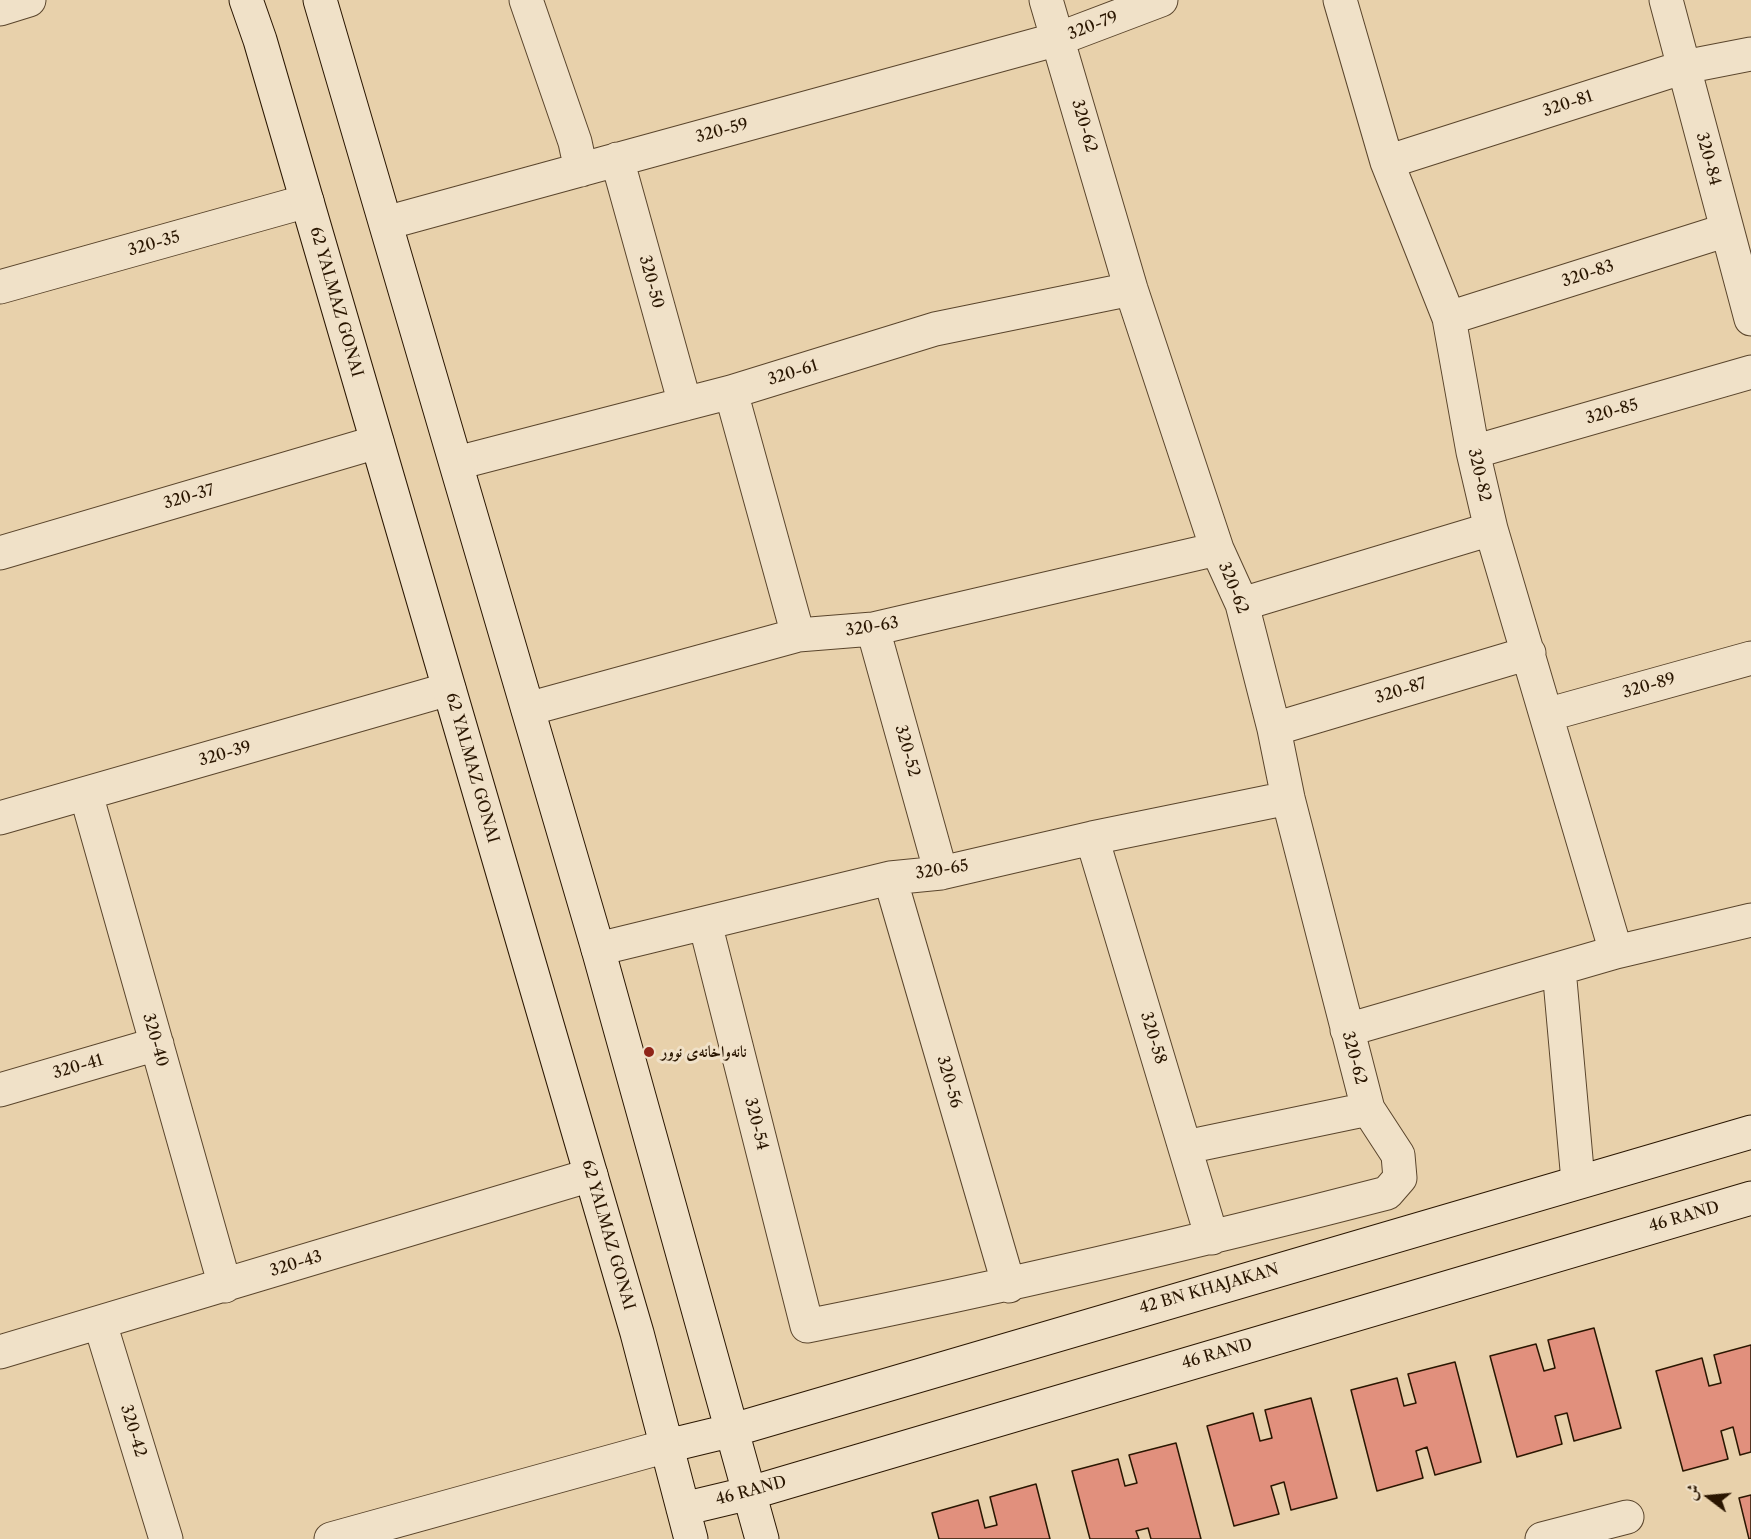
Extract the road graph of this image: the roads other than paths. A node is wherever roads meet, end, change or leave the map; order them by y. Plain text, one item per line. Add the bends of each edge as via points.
1 (29, 0) edge
2 (246, 0) edge
3 (320, 0) edge
4 (526, 0) edge
5 (1046, 0) edge
6 (1161, 0) edge
7 (1340, 0) edge
8 (1666, 0) edge
9 (0, 9) edge
10 (1058, 39) junction
11 (1751, 54) edge
12 (1684, 67) junction
13 (617, 159) junction
14 (1387, 162) junction
15 (581, 170) junction
16 (307, 201) junction
17 (386, 223) junction
18 (1727, 230) junction
19 (0, 287) edge
20 (1131, 289) junction
21 (1449, 318) junction
22 (1751, 319) edge
23 (1751, 372) edge
24 (731, 392) junction
25 (685, 404) junction
26 (377, 442) junction
27 (1473, 452) junction
28 (457, 463) junction
29 (1491, 529) junction
30 (1217, 549) junction
31 (0, 553) edge
32 (1242, 604) junction
33 (873, 630) junction
34 (798, 635) junction
35 (1529, 653) junction
36 (1751, 658) edge
37 (449, 689) junction
38 (528, 709) junction
39 (1546, 715) junction
40 (1274, 729) junction
41 (86, 794) junction
42 (1288, 798) junction
43 (0, 818) edge
44 (1092, 838) junction
45 (941, 873) junction
46 (890, 878) junction
47 (1751, 920) edge
48 (705, 923) junction
49 (598, 949) junction
50 (1616, 952) junction
51 (1558, 969) junction
52 (1347, 1030) junction
53 (157, 1044) junction
54 (0, 1089) edge
55 (1368, 1110) junction
56 (1751, 1132) edge
57 (1186, 1147) junction
58 (591, 1175) junction
59 (1578, 1181) junction
60 (1751, 1198) edge
61 (1212, 1238) junction
62 (225, 1286) junction
63 (1009, 1286) junction
64 (100, 1323) junction
65 (0, 1352) edge
66 (733, 1430) junction
67 (667, 1446) junction
68 (750, 1492) junction
69 (1627, 1517) dead end
70 (687, 1524) edge
71 (166, 1539) edge
72 (331, 1539) edge
73 (762, 1539) edge
74 (1542, 1539) edge

1 - 9 street
2 - 16 street, 62 YALMAZ GONAI
3 - 17 street
4 - 15 street
5 - 10 street, 320-62
6 - 10 street, 320-79
7 - 14 street, 320-82
8 - 12 street, 320-84
10 - 13 street, 320-59
10 - 20 street, 320-62
11 - 12 street, 320-81
12 - 14 street, 320-81
12 - 18 street, 320-84
13 - 15 street, 320-59
13 - 25 street, 320-50
14 - 21 street, 320-82
15 - 17 street, 320-59
16 - 19 street, 320-35
16 - 26 street, 62 YALMAZ GONAI
17 - 28 street
18 - 21 street, 320-83
18 - 22 street, 320-84
20 - 24 street, 320-61 via 935,329
20 - 30 street, 320-62
21 - 27 street, 320-82
23 - 27 street, 320-85
24 - 25 street, 320-61
24 - 34 street
25 - 28 street, 320-61
26 - 31 street, 320-37
26 - 37 street, 62 YALMAZ GONAI
27 - 29 street, 320-82
28 - 38 street
29 - 32 street
29 - 35 street, 320-82
30 - 32 street, 320-62
30 - 33 street, 320-63
32 - 40 street, 320-62
33 - 34 street, 320-63
33 - 45 street, 320-52
34 - 38 street, 320-63
35 - 39 street, 320-82
35 - 40 street, 320-87
36 - 39 street, 320-89
37 - 41 street, 320-39
37 - 58 street, 62 YALMAZ GONAI
38 - 49 street
39 - 50 street, 320-82
40 - 42 street, 320-62
41 - 43 street, 320-39
41 - 53 street, 320-40
42 - 44 street, 320-65
42 - 52 street, 320-62
44 - 45 street, 320-65
44 - 57 street, 320-58
45 - 46 street, 320-65
46 - 48 street, 320-65
46 - 63 street, 320-56
47 - 50 street
48 - 49 street, 320-65
48 - 63 street, 320-54 via 807,1326
49 - 66 street
50 - 51 street
51 - 52 street
51 - 59 street
52 - 55 street, 320-62
53 - 54 street, 320-41
53 - 62 street, 320-40
55 - 57 street
55 - 61 street, 320-62 via 1398,1155 1400,1178 1387,1193
56 - 59 street, 42 BN KHAJAKAN
57 - 61 street, 320-58
58 - 62 street, 320-43
58 - 67 street, 62 YALMAZ GONAI
59 - 66 street, 42 BN KHAJAKAN
60 - 68 street, 46 RAND
61 - 63 street
62 - 64 street, 320-43
64 - 65 street, 320-43
64 - 71 street, 320-42
66 - 67 street, 42 BN KHAJAKAN
66 - 68 street
67 - 70 street, 62 YALMAZ GONAI
67 - 72 street, 42 BN KHAJAKAN
68 - 70 street, 46 RAND
68 - 73 street
69 - 74 street

